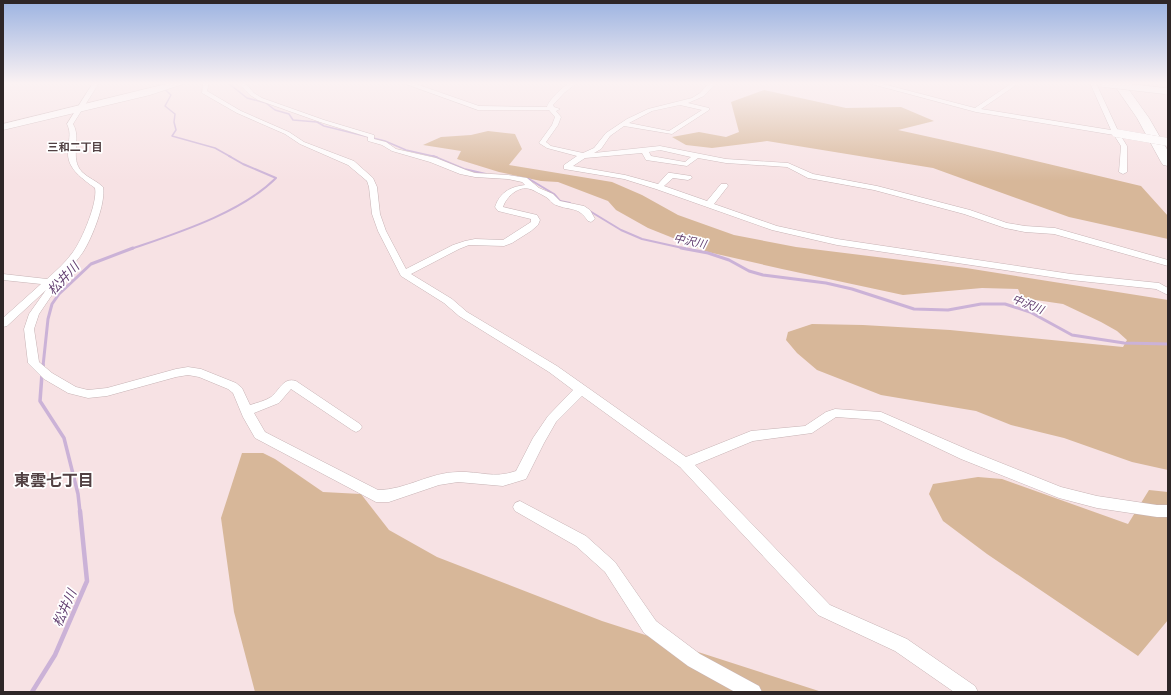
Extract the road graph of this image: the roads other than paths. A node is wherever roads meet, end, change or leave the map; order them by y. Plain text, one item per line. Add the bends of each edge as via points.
1 (55, 115) edge
2 (76, 115) edge
3 (246, 115) edge
4 (305, 115) edge
5 (557, 115) edge
6 (639, 115) edge
7 (696, 115) edge
8 (1005, 115) edge
9 (1108, 115) edge
10 (1141, 115) edge
11 (1151, 115) edge
12 (624, 124) junction
13 (3, 127) edge
14 (1116, 133) junction
15 (1168, 142) edge
16 (644, 150) junction
17 (584, 156) junction
18 (696, 156) junction
19 (1168, 162) edge
20 (1123, 172) dead end
21 (688, 178) dead end
22 (533, 186) junction
23 (724, 186) dead end
24 (659, 187) junction
25 (709, 204) junction
26 (591, 219) dead end
27 (1168, 263) edge
28 (404, 274) junction
29 (3, 277) edge
30 (50, 282) junction
31 (1163, 286) edge
32 (1168, 292) edge
33 (3, 324) edge
34 (580, 390) junction
35 (247, 411) junction
36 (356, 427) dead end
37 (685, 463) junction
38 (520, 508) dead end
39 (1168, 511) edge
40 (753, 692) edge
41 (969, 692) edge

1 - 13 highway
2 - 30 street via 70,124 74,131 71,153 79,173 99,187 100,198 95,218 79,251
3 - 28 street via 302,143 351,163 370,180 382,231
4 - 22 street via 384,143 394,150 433,160 463,172 518,178
5 - 17 street via 555,125 542,143
6 - 12 street
7 - 12 street via 670,133
8 - 14 street
9 - 14 street
10 - 19 highway
11 - 15 highway
12 - 17 street via 609,133 597,148
14 - 15 street, bridge
14 - 20 street via 1124,146
16 - 17 street
16 - 18 street via 660,148
16 - 18 street via 649,158 687,164
17 - 24 street via 567,167 625,177
18 - 27 street via 726,161 788,165 811,176 874,188 1005,225 1055,231
21 - 24 street via 671,175
22 - 26 street via 557,203 580,208 587,212
22 - 28 street via 511,190 503,197 499,206 501,209 534,217 535,223 528,229 504,243 475,242 456,247
23 - 25 street
24 - 25 street
25 - 31 street via 776,228 837,242 1071,277
28 - 34 street via 448,301 463,314 553,369
29 - 30 street
30 - 33 street
30 - 35 street via 52,286 49,294 34,314 29,330 34,363 48,376 72,390 88,394 107,392 176,373 202,373 238,390
31 - 32 street
34 - 35 street via 552,419 521,475 503,481 458,477 439,480 389,496 376,496 260,435
34 - 37 street
35 - 36 street via 275,400 292,384
37 - 39 street via 751,436 808,430 835,413 881,416 966,455 1059,492 1097,502
37 - 41 street via 824,610 901,645
38 - 40 street via 582,541 610,567 650,627 694,660

